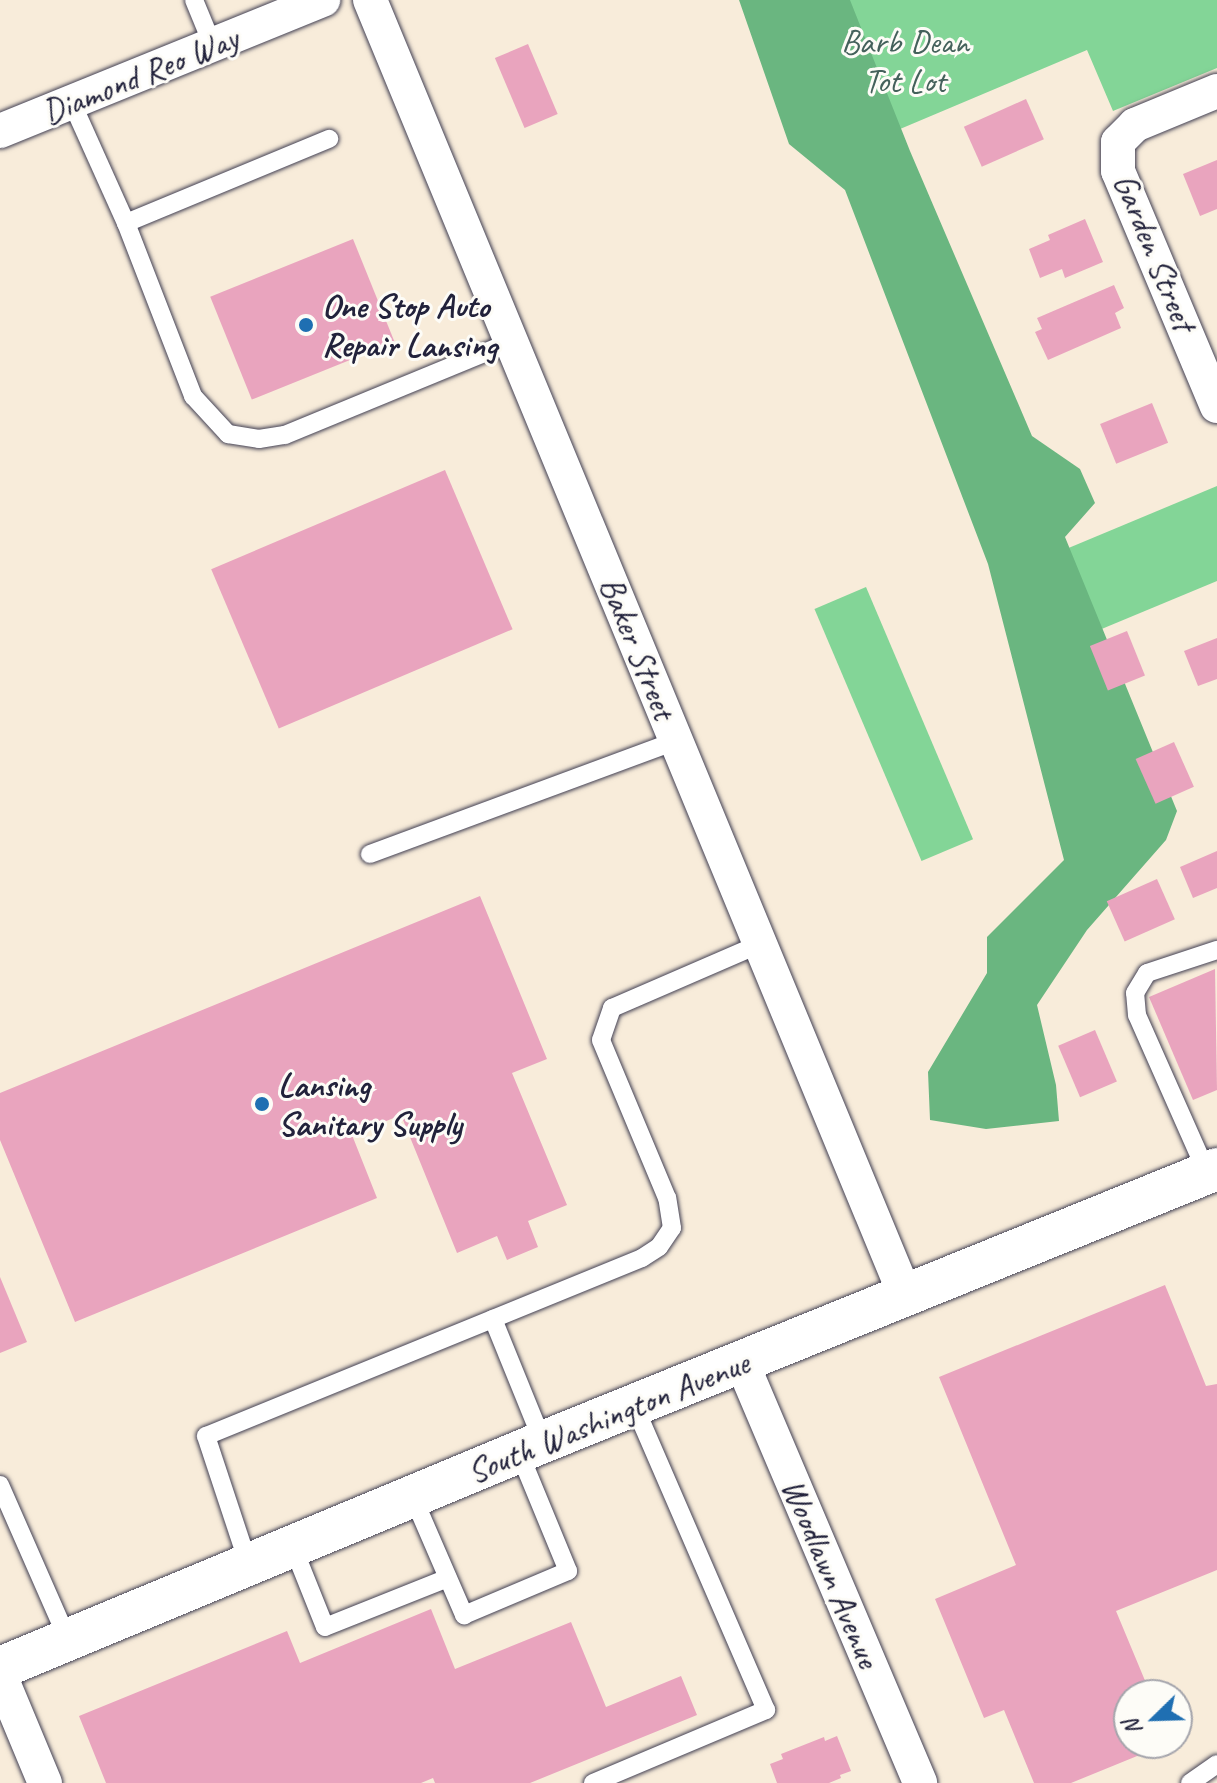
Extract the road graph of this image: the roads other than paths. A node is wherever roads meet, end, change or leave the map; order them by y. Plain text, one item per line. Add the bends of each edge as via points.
1 (194, 0) edge
2 (323, 0) edge
3 (370, 0) edge
4 (213, 46) junction
5 (1217, 91) edge
6 (72, 103) junction
7 (0, 131) edge
8 (329, 139) dead end
9 (126, 223) junction
10 (511, 342) junction
11 (1217, 406) edge
12 (676, 741) junction
13 (370, 854) dead end
14 (760, 944) junction
15 (1217, 950) edge
16 (1212, 1171) edge
17 (905, 1295) junction
18 (493, 1319) junction
19 (742, 1363) junction
20 (634, 1405) junction
21 (531, 1447) junction
22 (0, 1485) edge
23 (413, 1497) junction
24 (293, 1547) junction
25 (249, 1566) junction
26 (448, 1578) junction
27 (68, 1640) junction
28 (0, 1668) edge
29 (0, 1675) edge
30 (1217, 1764) edge
31 (45, 1783) edge
32 (593, 1783) edge
33 (920, 1783) edge
34 (1190, 1783) edge

1 - 4 lane
2 - 4 street, Diamond Reo Way
3 - 10 street, Baker Street
4 - 6 street, Diamond Reo Way
5 - 11 street, Garden Street via 1135,125 1118,142 1118,171
6 - 7 street, Diamond Reo Way
6 - 9 lane
8 - 9 lane
9 - 10 lane via 193,396 228,434 259,439 285,435
10 - 12 street, Baker Street
12 - 13 lane
12 - 14 street, Baker Street
14 - 17 street, Baker Street
14 - 18 lane via 612,1008 601,1040 667,1198 672,1228 659,1247
15 - 16 lane via 1147,973 1135,993 1137,1015
16 - 17 street, South Washington Avenue
17 - 19 street, South Washington Avenue
18 - 21 lane
18 - 25 lane via 206,1436
19 - 20 street, South Washington Avenue
19 - 33 street, Woodlawn Avenue
20 - 21 street, South Washington Avenue
20 - 32 lane via 766,1710
21 - 23 street, South Washington Avenue
21 - 26 lane via 568,1571 464,1615
22 - 27 lane
23 - 24 street, South Washington Avenue
23 - 26 lane
24 - 25 street, South Washington Avenue
24 - 26 lane via 325,1627
25 - 27 street, South Washington Avenue
27 - 28 street, South Washington Avenue
29 - 31 street
30 - 34 lane

